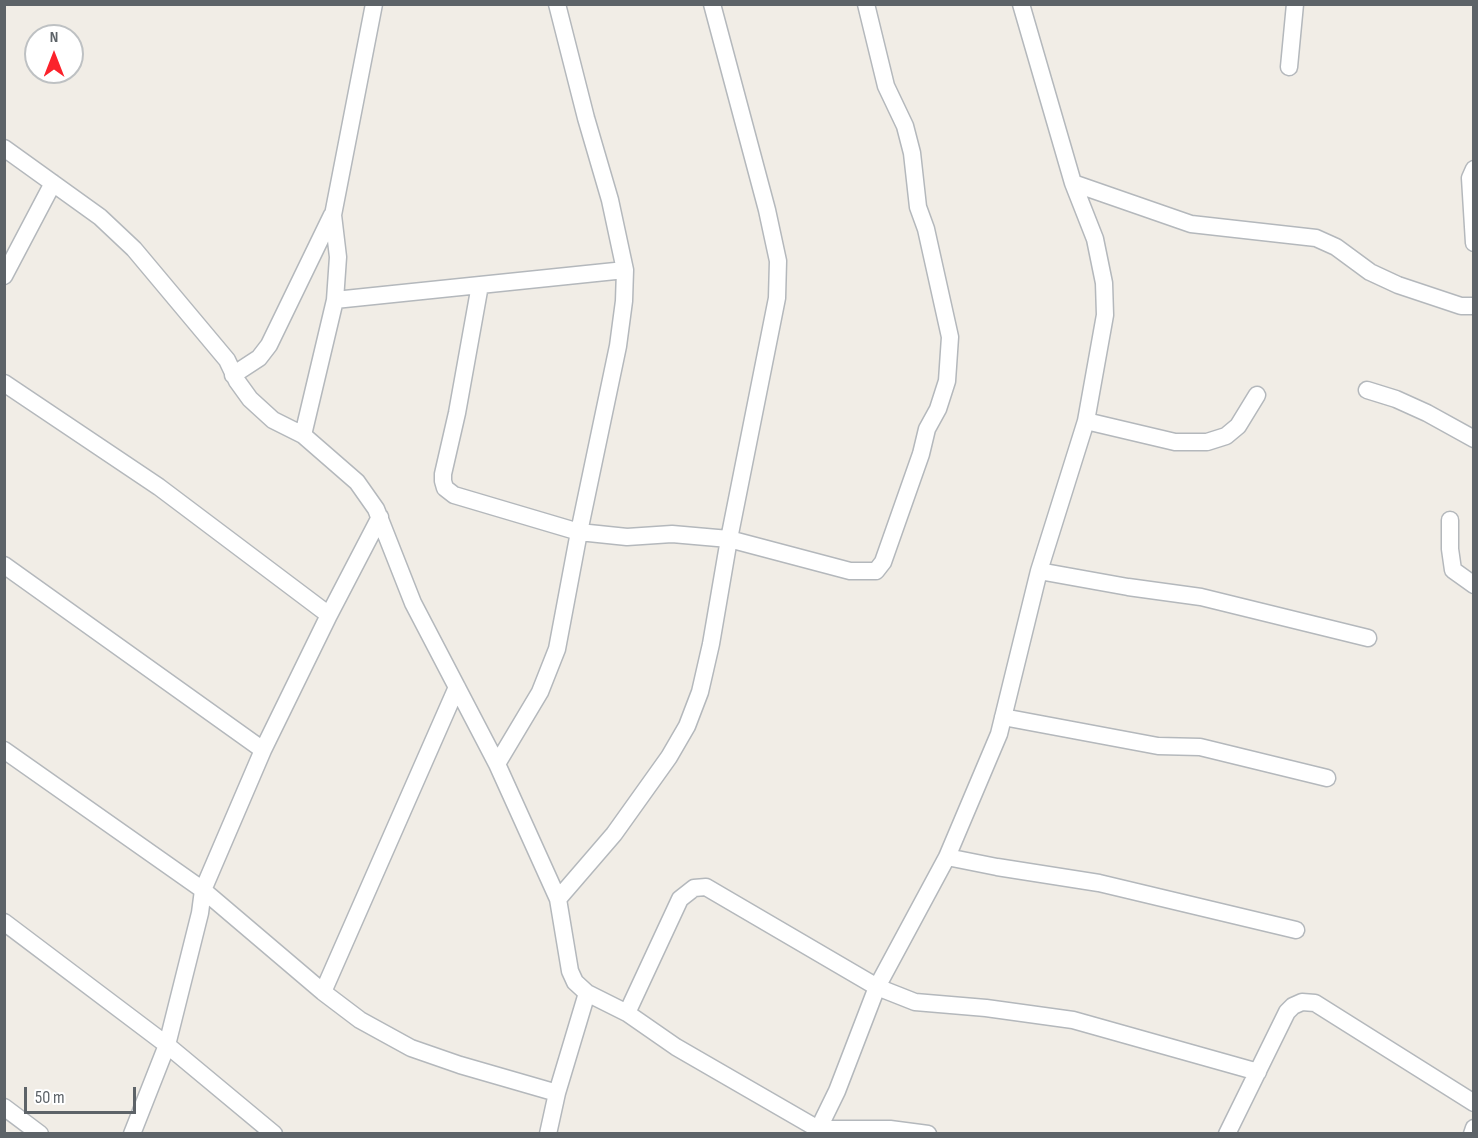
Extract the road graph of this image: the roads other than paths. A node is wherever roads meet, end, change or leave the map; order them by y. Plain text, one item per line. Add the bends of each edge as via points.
1 (374, 4) edge
2 (557, 4) edge
3 (712, 4) edge
4 (866, 4) edge
5 (1021, 4) edge
6 (1295, 4) edge
7 (1289, 67) dead end
8 (4, 148) edge
9 (1473, 169) edge
10 (53, 183) junction
11 (1073, 183) junction
12 (333, 214) junction
13 (1473, 243) edge
14 (625, 270) junction
15 (4, 276) edge
16 (480, 285) junction
17 (335, 300) junction
18 (1473, 306) edge
19 (234, 375) junction
20 (4, 382) edge
21 (1367, 390) dead end
22 (1257, 395) dead end
23 (1086, 421) junction
24 (303, 435) junction
25 (1473, 439) edge
26 (380, 517) junction
27 (1450, 520) dead end
28 (579, 532) junction
29 (729, 539) junction
30 (4, 565) edge
31 (1039, 571) junction
32 (1473, 585) edge
33 (329, 615) junction
34 (1368, 638) dead end
35 (457, 687) junction
36 (1003, 717) junction
37 (4, 750) edge
38 (263, 750) junction
39 (497, 765) junction
40 (1327, 778) dead end
41 (947, 857) junction
42 (203, 890) junction
43 (558, 899) junction
44 (4, 922) edge
45 (1296, 930) dead end
46 (877, 987) junction
47 (323, 992) junction
48 (586, 993) junction
49 (627, 1013) junction
50 (167, 1045) junction
51 (1258, 1072) junction
52 (557, 1093) junction
53 (1473, 1103) edge
54 (4, 1107) edge
55 (1473, 1128) edge
56 (1234, 1129) edge
57 (817, 1131) edge
58 (272, 1133) edge
59 (40, 1134) edge
60 (132, 1134) edge
61 (548, 1134) edge
62 (928, 1134) edge
63 (1472, 1134) edge

1 - 12 street
2 - 14 street
3 - 29 street via 778,261 777,298
4 - 29 street via 886,86 905,126 912,153 918,207 950,337 947,381 883,562 876,571 850,571
5 - 11 street
6 - 7 street
8 - 10 street
9 - 13 street
10 - 15 street
10 - 19 street via 100,217 134,249 227,360
11 - 18 street via 1191,224 1316,238 1398,285 1461,306
11 - 23 street via 1095,239 1104,283 1105,315
12 - 17 street via 338,257
12 - 19 street via 269,345 259,358
14 - 16 street
14 - 28 street via 618,346
16 - 17 street
16 - 28 street via 442,481 454,495
17 - 24 street
19 - 24 street via 250,399 273,420
20 - 33 street via 159,487
21 - 25 street via 1416,408
22 - 23 street via 1238,426 1226,436 1207,442 1175,442
23 - 31 street
24 - 26 street via 357,482
26 - 33 street
26 - 35 street via 414,603
27 - 32 street via 1453,570
28 - 29 street
28 - 39 street via 557,649 540,692
29 - 43 street via 711,644 687,726 614,834
30 - 38 street
31 - 34 street via 1201,597
31 - 36 street
33 - 38 street
35 - 39 street
35 - 47 street
36 - 40 street via 1158,746 1200,747
36 - 41 street
37 - 42 street
38 - 42 street
39 - 43 street
41 - 45 street via 1100,883
41 - 46 street
42 - 47 street
42 - 50 street
43 - 48 street via 570,971
44 - 50 street
46 - 49 street via 706,887 694,888 680,899
46 - 51 street via 915,1002 1073,1020
46 - 57 street
47 - 52 street via 360,1020 411,1048
48 - 49 street
48 - 52 street
49 - 57 street via 676,1047
50 - 58 street
50 - 60 street
51 - 53 street via 1287,1012 1302,1002 1315,1003
51 - 56 street
52 - 61 street
54 - 59 street
55 - 63 street
57 - 62 street

